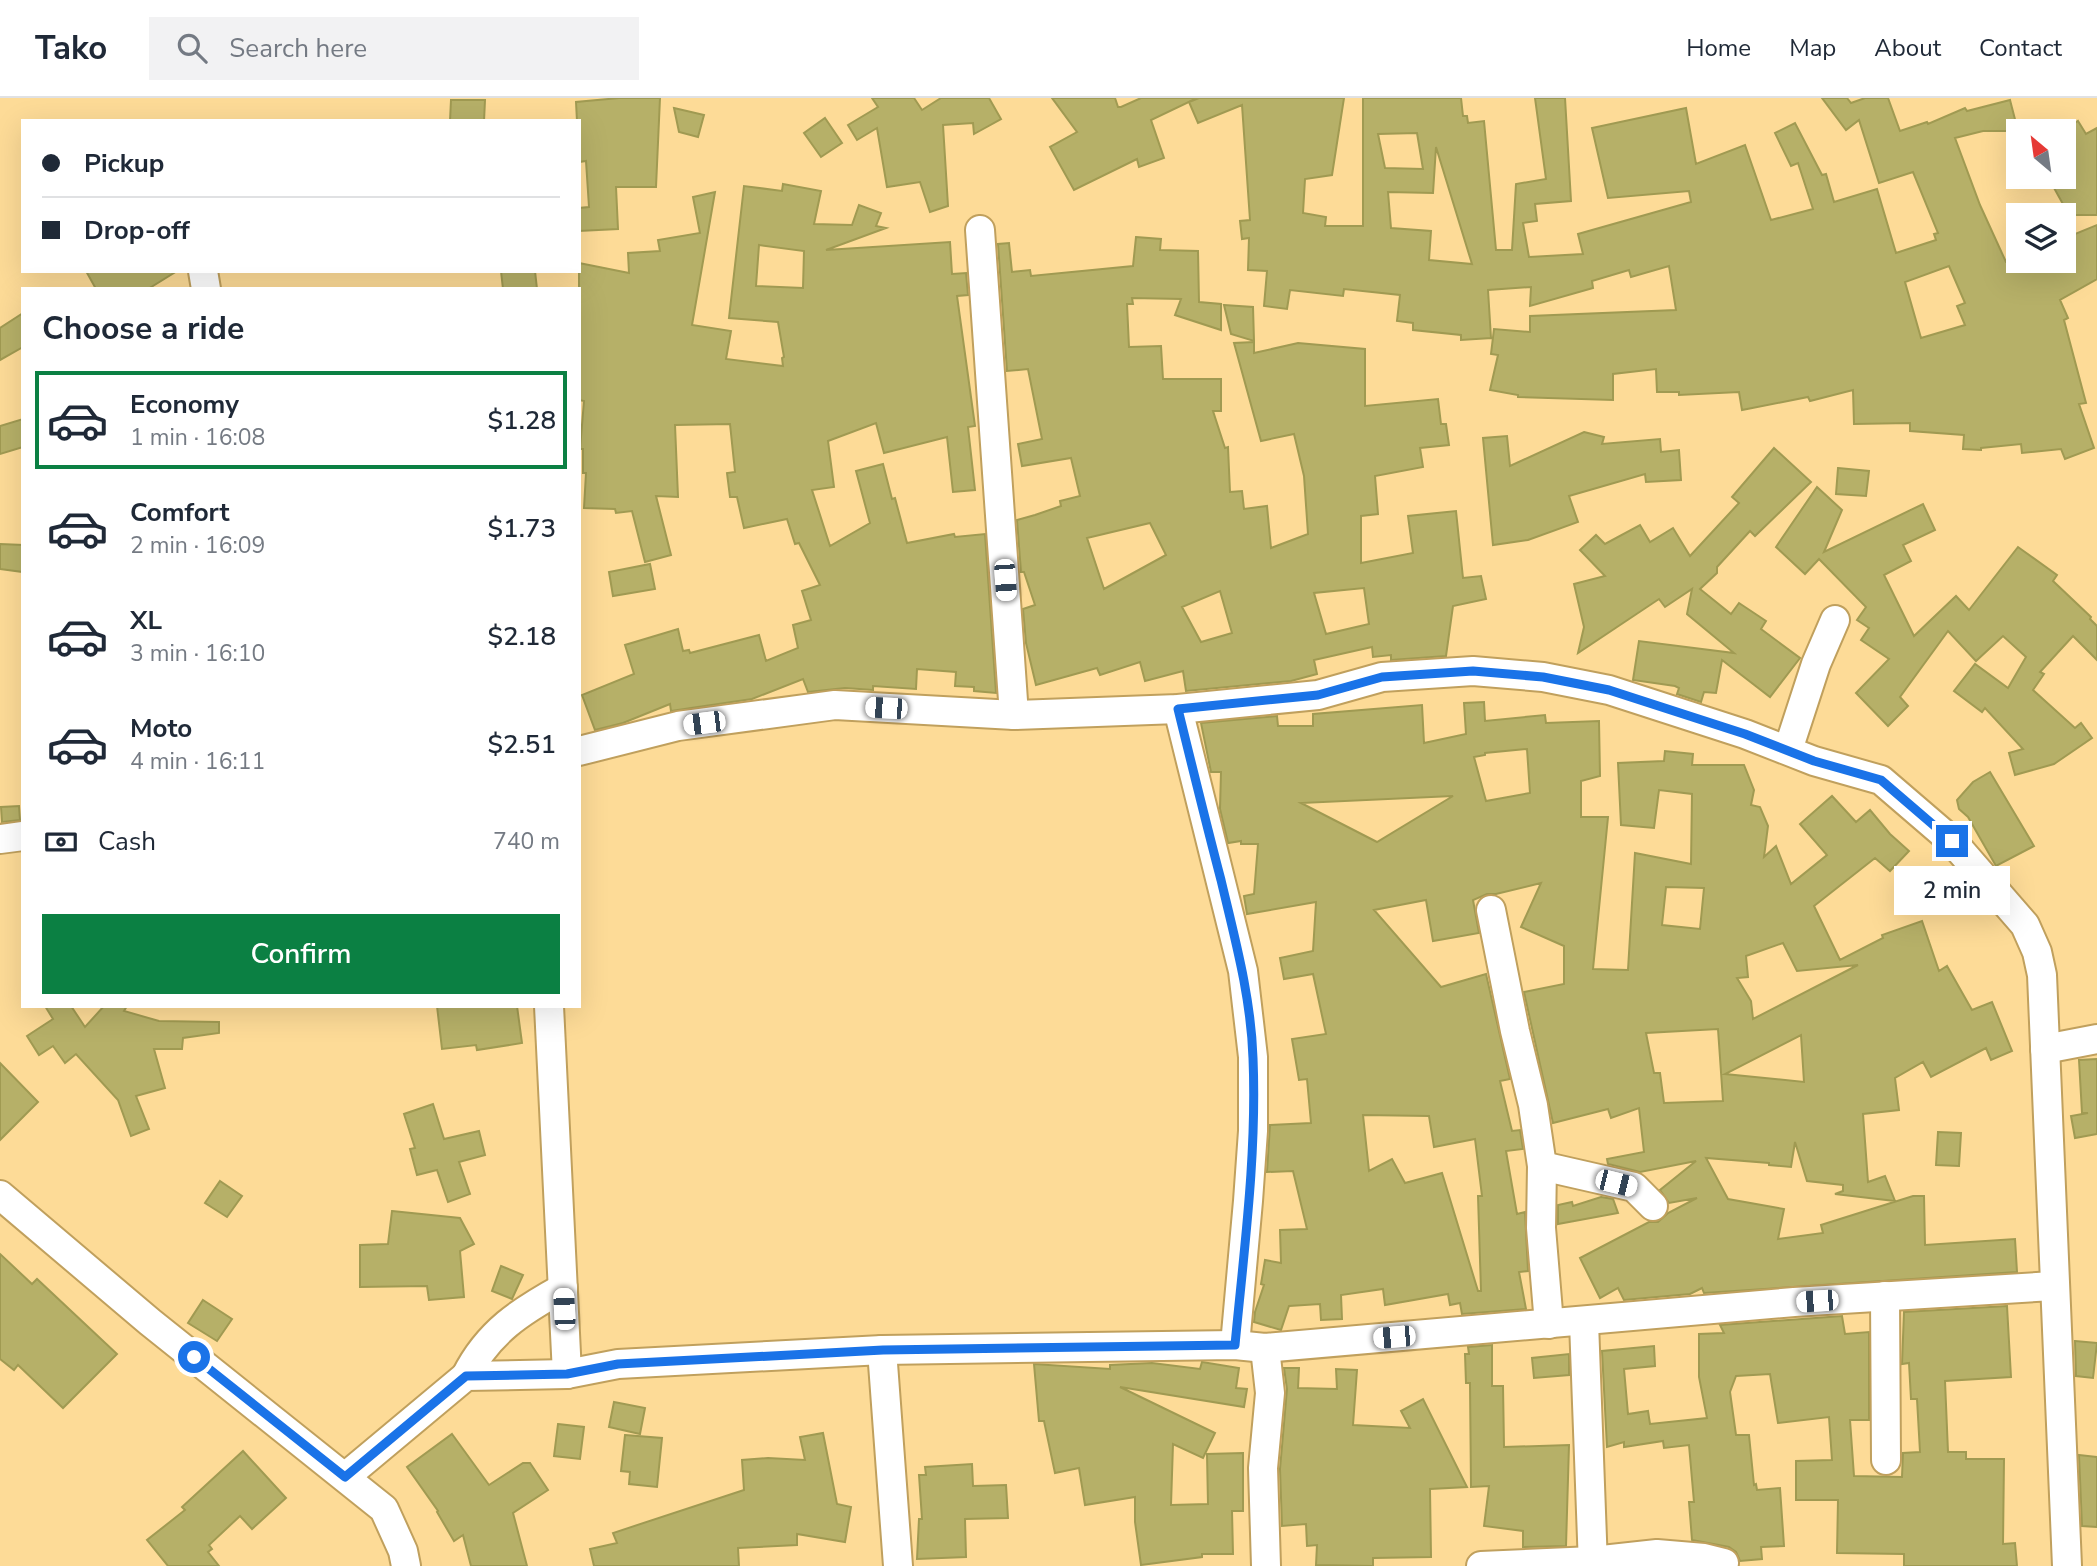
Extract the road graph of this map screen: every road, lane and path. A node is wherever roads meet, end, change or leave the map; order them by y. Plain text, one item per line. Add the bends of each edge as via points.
1 (980, 230) dead end
2 (1835, 620) dead end
3 (1178, 709) junction
4 (1014, 715) junction
5 (581, 750) edge
6 (1788, 750) junction
7 (21, 836) edge
8 (0, 839) edge
9 (1491, 910) dead end
10 (549, 1008) edge
11 (2097, 1039) edge
12 (2045, 1049) junction
13 (1542, 1166) junction
14 (0, 1195) edge
15 (1653, 1206) dead end
16 (2053, 1286) junction
17 (563, 1288) junction
18 (1885, 1296) junction
19 (1584, 1322) junction
20 (1549, 1324) junction
21 (1235, 1345) junction
22 (1265, 1348) junction
23 (883, 1350) junction
24 (567, 1374) junction
25 (466, 1376) junction
26 (1886, 1460) dead end
27 (345, 1477) junction
28 (1593, 1563) edge
29 (1724, 1563) dead end
30 (406, 1566) edge
31 (898, 1566) edge
32 (1266, 1566) edge
33 (1481, 1566) edge
34 (2067, 1566) edge

1 - 4 street
2 - 6 street
3 - 4 street
3 - 6 street via 1318,695 1382,677 1473,671 1543,677 1609,690
3 - 21 street via 1243,971 1253,1057 1251,1166
4 - 5 street via 835,705 678,726
6 - 12 street via 1881,780 1952,841 2010,907 2025,925 2037,952
7 - 8 street
9 - 13 street
10 - 17 street
11 - 12 street
12 - 16 street
13 - 15 street via 1634,1187
13 - 20 street via 1541,1228
14 - 27 street
16 - 18 street
16 - 34 street
17 - 24 street
17 - 25 street via 499,1329
18 - 19 street
18 - 26 street
19 - 20 street
19 - 28 street
20 - 22 street
21 - 22 street
21 - 23 street
22 - 32 street via 1270,1393 1263,1468
23 - 24 street via 618,1364
23 - 31 street
24 - 25 street
25 - 27 street
27 - 30 street via 384,1509 404,1551
28 - 29 street via 1657,1554
28 - 33 street

